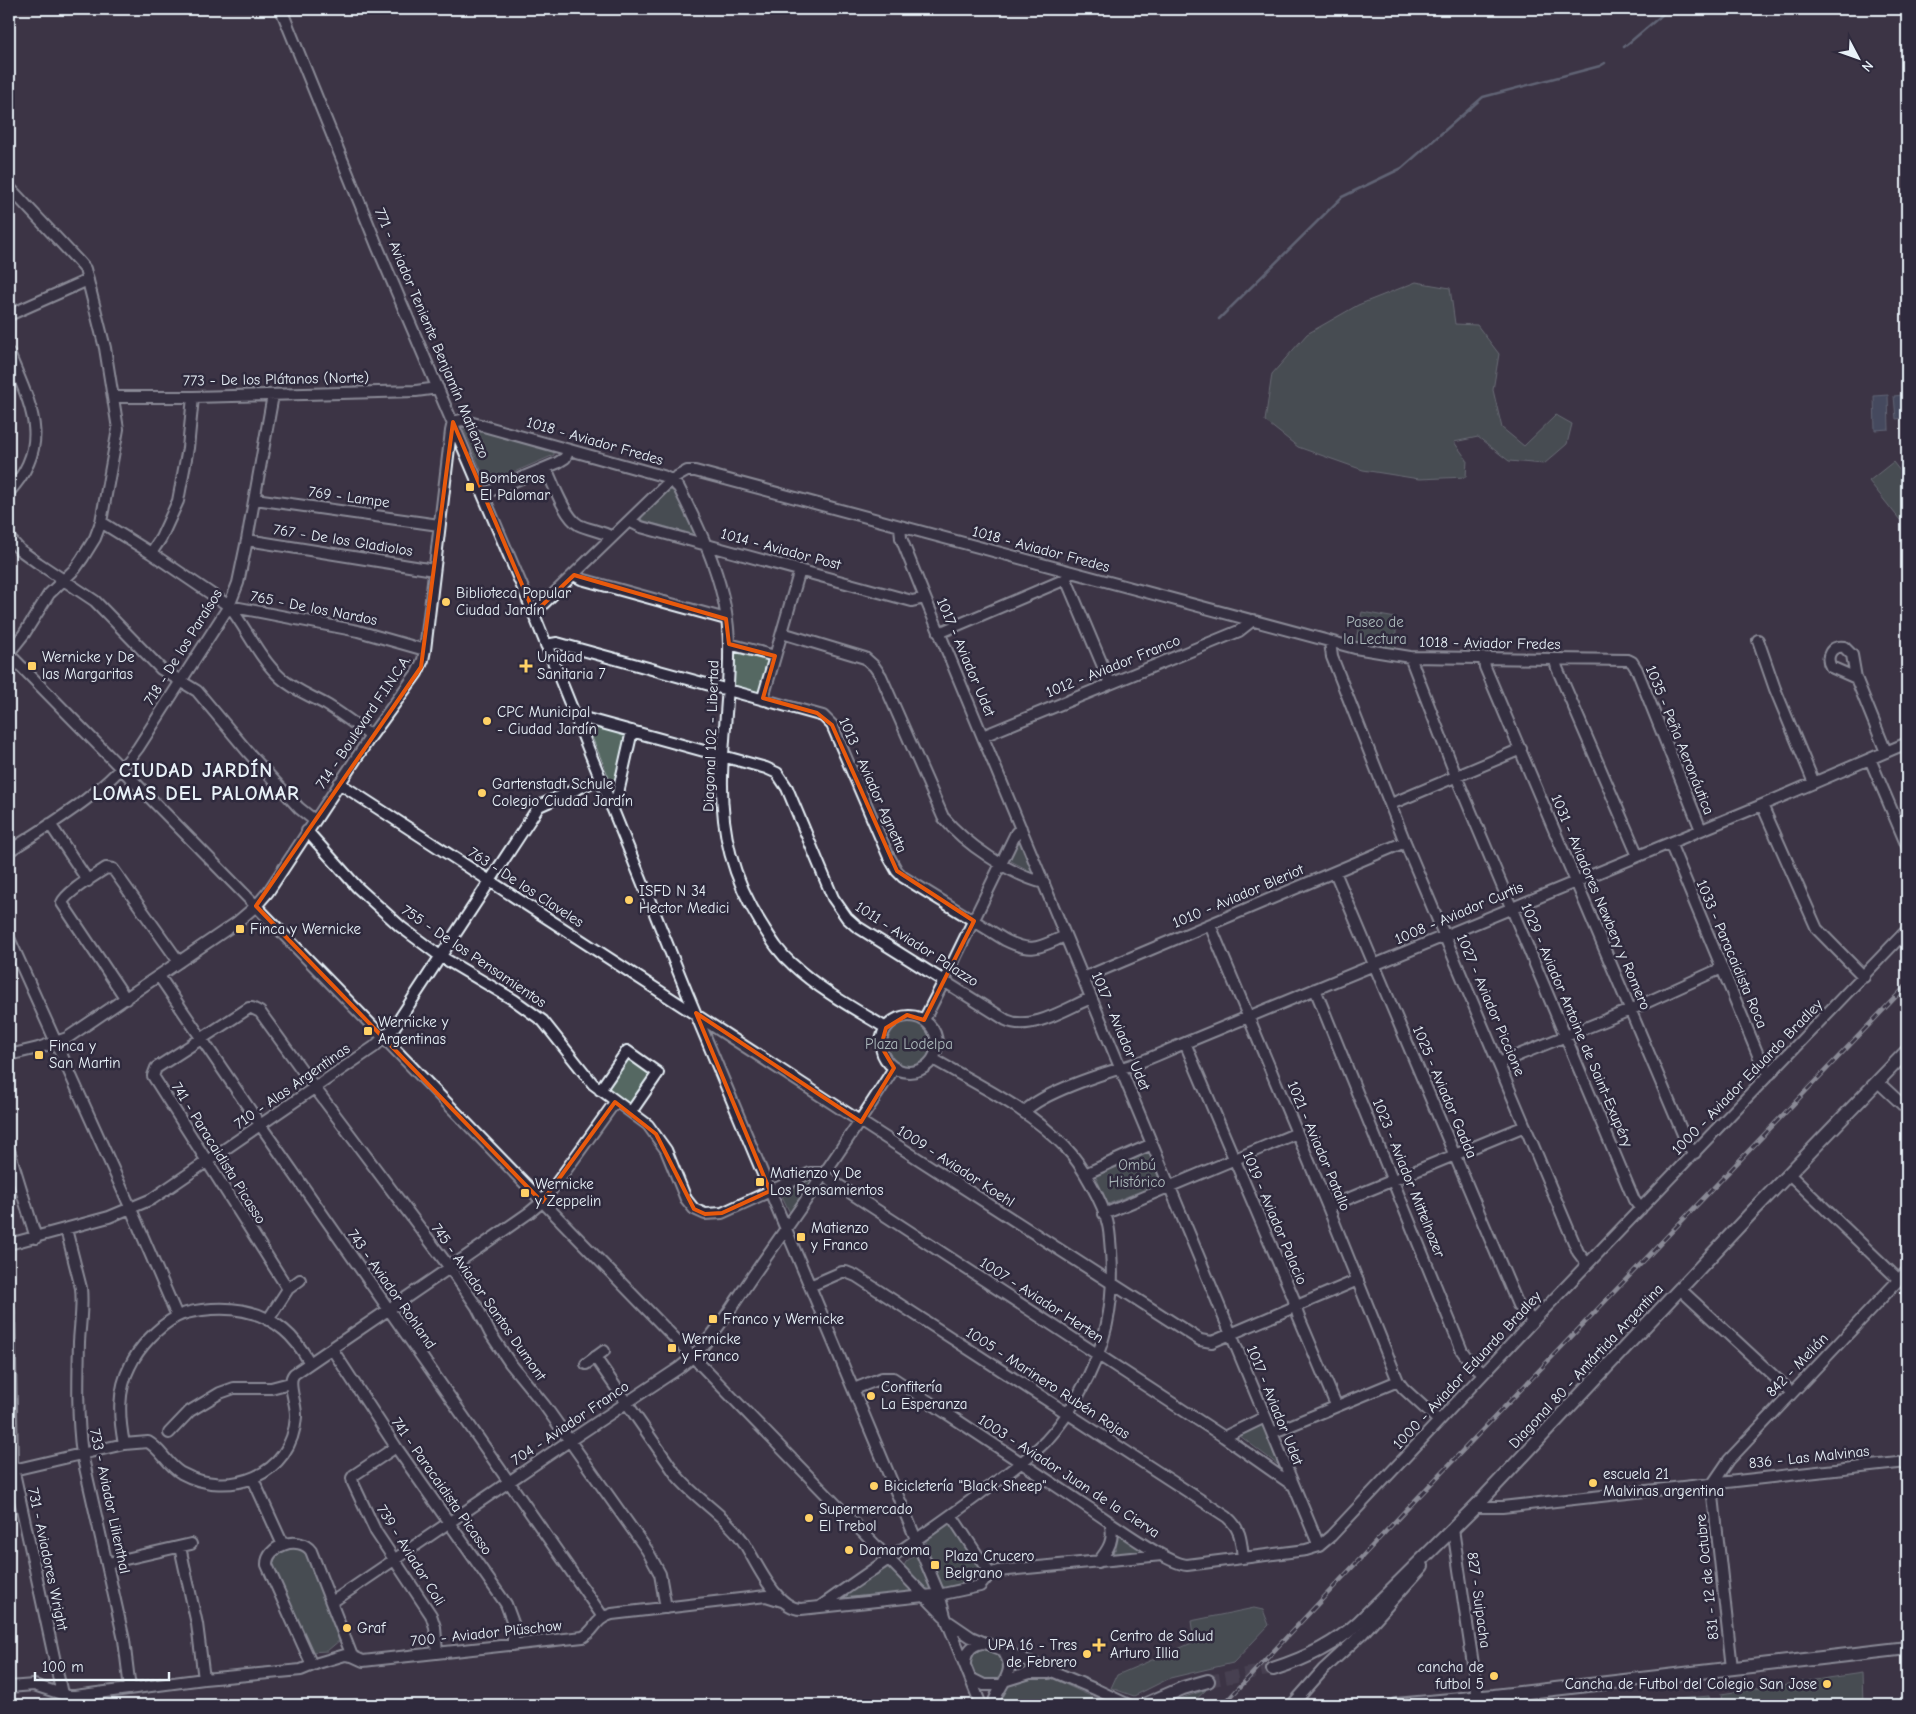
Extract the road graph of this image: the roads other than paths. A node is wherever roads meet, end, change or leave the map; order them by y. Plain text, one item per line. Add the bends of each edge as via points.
1 (281, 9) edge
2 (9, 187) edge
3 (88, 280) junction
4 (9, 315) edge
5 (9, 353) edge
6 (438, 388) junction
7 (273, 395) junction
8 (114, 397) junction
9 (193, 397) junction
10 (453, 422) junction
11 (569, 450) junction
12 (546, 468) junction
13 (671, 480) junction
14 (9, 492) edge
15 (484, 494) junction
16 (256, 499) junction
17 (629, 521) junction
18 (101, 522) junction
19 (439, 525) junction
20 (900, 526) junction
21 (612, 537) junction
22 (9, 538) edge
23 (247, 540) junction
24 (708, 545) junction
25 (151, 553) junction
26 (434, 570) junction
27 (800, 570) junction
28 (574, 575) junction
29 (1067, 576) junction
30 (64, 579) junction
31 (925, 598) junction
32 (229, 606) junction
33 (533, 612) junction
34 (726, 619) junction
35 (1253, 620) junction
36 (782, 633) junction
37 (939, 633) junction
38 (1758, 640) dead end
39 (1330, 642) junction
40 (729, 644) junction
41 (546, 645) junction
42 (425, 650) junction
43 (9, 653) edge
44 (775, 656) junction
45 (1410, 657) junction
46 (1484, 659) junction
47 (1555, 660) junction
48 (1632, 662) joint
49 (1856, 678) dead end
50 (180, 681) junction
51 (1110, 683) junction
52 (727, 688) junction
53 (763, 698) junction
54 (573, 715) junction
55 (632, 731) junction
56 (371, 736) junction
57 (982, 736) junction
58 (1907, 743) edge
59 (1521, 749) junction
60 (1886, 752) junction
61 (723, 756) junction
62 (1870, 759) junction
63 (121, 769) junction
64 (1456, 776) junction
65 (600, 779) junction
66 (340, 783) junction
67 (1814, 783) junction
68 (1391, 804) junction
69 (1762, 805) junction
70 (612, 808) junction
71 (314, 820) junction
72 (50, 824) junction
73 (1020, 828) junction
74 (1701, 830) junction
75 (307, 831) junction
76 (1405, 842) junction
77 (1670, 843) junction
78 (1907, 846) edge
79 (9, 851) edge
80 (1638, 856) junction
81 (1002, 864) junction
82 (1335, 872) junction
83 (88, 880) junction
84 (490, 881) junction
85 (1576, 881) junction
86 (1044, 883) junction
87 (256, 906) junction
88 (1511, 908) junction
89 (974, 921) junction
90 (1210, 925) junction
91 (1907, 930) edge
92 (1445, 934) junction
93 (1065, 936) junction
94 (9, 938) edge
95 (440, 956) junction
96 (179, 962) junction
97 (1375, 965) junction
98 (1722, 968) junction
99 (159, 976) junction
100 (1864, 977) junction
101 (1083, 978) junction
102 (944, 981) junction
103 (1315, 989) junction
104 (1091, 998) junction
105 (126, 999) junction
106 (1630, 1010) junction
107 (697, 1015) junction
108 (1248, 1017) junction
109 (924, 1020) junction
110 (886, 1028) junction
111 (1564, 1036) junction
112 (201, 1038) junction
113 (384, 1038) junction
114 (56, 1042) junction
115 (1185, 1043) junction
116 (1907, 1051) edge
117 (9, 1054) edge
118 (933, 1059) junction
119 (1499, 1063) junction
120 (894, 1068) junction
121 (1120, 1068) junction
122 (1770, 1074) junction
123 (1878, 1082) junction
124 (315, 1088) junction
125 (600, 1090) junction
126 (615, 1102) junction
127 (1907, 1109) edge
128 (631, 1112) junction
129 (1024, 1112) junction
130 (860, 1122) junction
131 (261, 1126) junction
132 (1525, 1126) junction
133 (1297, 1133) junction
134 (1152, 1144) junction
135 (9, 1150) edge
136 (1694, 1154) junction
137 (1455, 1156) junction
138 (1233, 1159) junction
139 (207, 1163) junction
140 (1085, 1174) junction
141 (1789, 1174) junction
142 (823, 1175) junction
143 (1394, 1181) junction
144 (1170, 1187) junction
145 (770, 1191) junction
146 (542, 1202) junction
147 (1328, 1207) junction
148 (131, 1209) junction
149 (1641, 1209) junction
150 (1104, 1214) junction
151 (66, 1229) junction
152 (785, 1229) junction
153 (36, 1238) junction
154 (9, 1244) edge
155 (1587, 1264) junction
156 (450, 1268) junction
157 (1907, 1271) edge
158 (300, 1280) dead end
159 (1358, 1280) junction
160 (1899, 1280) junction
161 (1113, 1284) junction
162 (810, 1286) junction
163 (288, 1289) junction
164 (1681, 1290) junction
165 (1296, 1308) junction
166 (9, 1310) edge
167 (388, 1310) junction
168 (177, 1316) junction
169 (268, 1320) junction
170 (1532, 1321) junction
171 (1230, 1335) junction
172 (332, 1348) junction
173 (604, 1351) dead end
174 (1098, 1355) junction
175 (595, 1357) junction
176 (693, 1357) junction
177 (310, 1363) junction
178 (586, 1364) dead end
179 (1483, 1373) junction
180 (1398, 1381) junction
181 (290, 1383) junction
182 (854, 1390) junction
183 (1791, 1392) junction
184 (626, 1404) junction
185 (1336, 1405) junction
186 (1068, 1414) junction
187 (1265, 1417) junction
188 (1439, 1421) junction
189 (169, 1433) dead end
190 (1272, 1433) junction
191 (1224, 1438) junction
192 (569, 1441) junction
193 (124, 1444) junction
194 (396, 1447) junction
195 (82, 1454) junction
196 (1907, 1462) edge
197 (1021, 1463) junction
198 (11, 1470) edge
199 (253, 1479) junction
200 (1714, 1482) junction
201 (508, 1483) junction
202 (1291, 1484) junction
203 (1476, 1507) junction
204 (951, 1515) junction
205 (1110, 1522) junction
206 (449, 1523) junction
207 (1449, 1533) junction
208 (915, 1540) junction
209 (191, 1544) dead end
210 (283, 1545) junction
211 (1319, 1546) junction
212 (180, 1547) junction
213 (1162, 1556) junction
214 (1242, 1558) junction
215 (890, 1559) junction
216 (394, 1560) junction
217 (1098, 1562) junction
218 (108, 1563) junction
219 (990, 1574) junction
220 (939, 1594) junction
221 (924, 1595) junction
222 (782, 1601) junction
223 (332, 1602) junction
224 (821, 1606) junction
225 (666, 1608) junction
226 (604, 1617) junction
227 (947, 1619) junction
228 (985, 1642) junction
229 (513, 1645) junction
230 (1907, 1648) edge
231 (1002, 1650) junction
232 (437, 1653) junction
233 (352, 1656) junction
234 (965, 1663) junction
235 (312, 1665) junction
236 (1732, 1668) junction
237 (1273, 1670) tunnel mouth
238 (1058, 1674) junction
239 (204, 1679) junction
240 (972, 1679) junction
241 (1208, 1681) tunnel mouth
242 (1004, 1683) junction
243 (9, 1687) edge
244 (130, 1689) junction
245 (62, 1694) junction
246 (1478, 1701) edge
247 (1126, 1704) edge
248 (981, 1705) edge
249 (993, 1705) edge
250 (1144, 1705) edge
251 (1292, 1705) edge
252 (1396, 1705) edge

1 - 6 street, 771 - Aviador Teniente Benjamín Matienzo
2 - 3 street via 80,262
3 - 4 street
3 - 8 street
5 - 14 street via 36,430 30,460
6 - 7 street, 773 - De los Plátanos (Norte)
6 - 10 street, 771 - Aviador Teniente Benjamín Matienzo
7 - 9 street, 773 - De los Plátanos (Norte)
7 - 16 street, 718 - De los Paraísos
8 - 9 street, 773 - De los Plátanos (Norte)
8 - 18 street via 118,430
9 - 25 street via 178,501
10 - 11 street, 1018 - Aviador Fredes via 462,420
10 - 15 street, 771 - Aviador Teniente Benjamín Matienzo
10 - 19 street, 714 - Boulevard F.I.N.C.A.
11 - 12 street via 566,458
11 - 13 street, 1018 - Aviador Fredes
12 - 15 street
12 - 21 street via 572,520
13 - 17 street
13 - 20 street, 1018 - Aviador Fredes via 686,471 695,471
13 - 24 street, Diagonal 102 - Libertad via 679,488
15 - 33 street, 771 - Aviador Teniente Benjamín Matienzo
16 - 19 street, 769 - Lampe
16 - 23 street, 718 - De los Paraísos
17 - 21 street
17 - 24 street, 1014 - Aviador Post
18 - 25 street, 765 - De los Nardos
18 - 30 street via 82,560
19 - 26 street, 714 - Boulevard F.I.N.C.A.
20 - 29 street, 1018 - Aviador Fredes
20 - 31 street, 1017 - Aviador Udet via 901,538
21 - 28 street
22 - 30 street via 26,554
23 - 26 street, 767 - De los Gladiolos
23 - 32 street, 718 - De los Paraísos
24 - 27 street, 1014 - Aviador Post
24 - 34 street, Diagonal 102 - Libertad
25 - 32 street, 765 - De los Nardos
26 - 42 street, 714 - Boulevard F.I.N.C.A.
27 - 31 street, 1014 - Aviador Post via 912,601
27 - 36 street
28 - 33 street
28 - 34 street
29 - 35 street, 1018 - Aviador Fredes
29 - 37 street
29 - 51 street
30 - 43 street via 49,594
30 - 50 street via 105,609 156,665
31 - 37 street, 1017 - Aviador Udet
32 - 42 street, 765 - De los Nardos via 358,631
32 - 50 street, 718 - De los Paraísos
32 - 56 street via 263,658 280,677
33 - 41 street, 771 - Aviador Teniente Benjamín Matienzo
34 - 40 street, Diagonal 102 - Libertad
35 - 39 street, 1018 - Aviador Fredes
35 - 51 street, 1012 - Aviador Franco via 1239,631
36 - 44 street
36 - 81 street via 854,654 874,666 943,817 970,843
37 - 57 street, 1017 - Aviador Udet
38 - 67 street via 1774,689
39 - 45 street, 1018 - Aviador Fredes
39 - 68 street, 1027 - Aviador Piccione via 1332,657
40 - 44 street
40 - 52 street, Diagonal 102 - Libertad
41 - 52 street, 1013 - Aviador Agnetta via 557,643
41 - 54 street, 771 - Aviador Teniente Benjamín Matienzo
42 - 56 street, 714 - Boulevard F.I.N.C.A. via 417,674
43 - 63 street
44 - 53 street
45 - 46 street, 1018 - Aviador Fredes
45 - 64 street, 1029 - Aviador Antoine de Saint-Exupéry
46 - 47 street, 1018 - Aviador Fredes
46 - 59 street, 1031 - Aviadores Newbery y Romero
47 - 48 street, 1018 - Aviador Fredes via 1626,659
47 - 80 street
48 - 74 street, 1035 - Peña Aeronáutica
49 - 60 street
50 - 63 street, 718 - De los Paraísos
50 - 71 street via 202,696 254,759
51 - 57 street, 1012 - Aviador Franco
52 - 53 street, 1013 - Aviador Agnetta
52 - 61 street, Diagonal 102 - Libertad
53 - 89 street, 1013 - Aviador Agnetta via 828,719 897,871
54 - 55 street, 1011 - Aviador Palazzo
54 - 65 street, 771 - Aviador Teniente Benjamín Matienzo
55 - 61 street, 1011 - Aviador Palazzo
55 - 70 street
56 - 66 street, 714 - Boulevard F.I.N.C.A.
57 - 73 street, 1017 - Aviador Udet
58 - 60 street, 1008 - Aviador Curtis
59 - 64 street
59 - 85 street, 1031 - Aviadores Newbery y Romero
60 - 62 street, 1008 - Aviador Curtis
61 - 102 street, 1011 - Aviador Palazzo via 766,768 780,776 833,898 844,914 856,926
61 - 110 street, Diagonal 102 - Libertad via 724,830 738,880 753,911 778,949 798,970
62 - 67 street, 1008 - Aviador Curtis
62 - 78 street
63 - 72 street, 718 - De los Paraísos
63 - 87 street
64 - 68 street
64 - 88 street, 1029 - Aviador Antoine de Saint-Exupéry
65 - 70 street, 771 - Aviador Teniente Benjamín Matienzo
65 - 84 street, 710 - Alas Argentinas via 539,806
66 - 71 street, 714 - Boulevard F.I.N.C.A.
66 - 84 street, 763 - De los Claveles
67 - 69 street, 1008 - Aviador Curtis
68 - 76 street, 1027 - Aviador Piccione
69 - 74 street, 1008 - Aviador Curtis
69 - 100 street via 1817,929
70 - 107 street, 771 - Aviador Teniente Benjamín Matienzo
71 - 75 street, 714 - Boulevard F.I.N.C.A.
72 - 79 street, 718 - De los Paraísos
72 - 83 street
73 - 81 street
73 - 86 street, 1017 - Aviador Udet
74 - 77 street, 1008 - Aviador Curtis
75 - 87 street, 714 - Boulevard F.I.N.C.A.
75 - 95 street, 755 - De los Pensamientos via 383,912
76 - 82 street, 1010 - Aviador Bleriot
76 - 92 street, 1027 - Aviador Piccione
77 - 80 street, 1008 - Aviador Curtis
77 - 98 street, 1033 - Paracaidista Roca
80 - 85 street, 1008 - Aviador Curtis
81 - 86 street
81 - 89 street
82 - 90 street, 1010 - Aviador Bleriot
82 - 97 street, 1025 - Aviador Gadda
83 - 96 street via 111,868
83 - 105 street via 62,901
84 - 95 street, 710 - Alas Argentinas
84 - 107 street, 763 - De los Claveles
85 - 88 street, 1008 - Aviador Curtis
85 - 106 street, 1031 - Aviadores Newbery y Romero
86 - 93 street, 1017 - Aviador Udet
87 - 96 street, 714 - Boulevard F.I.N.C.A.
87 - 113 street
88 - 92 street, 1008 - Aviador Curtis
88 - 111 street, 1029 - Aviador Antoine de Saint-Exupéry
89 - 93 street, 1013 - Aviador Agnetta via 1025,949 1038,948
89 - 102 street
90 - 101 street, 1010 - Aviador Bleriot
90 - 108 street, 1021 - Aviador Patallo
91 - 100 street, 1000 - Aviador Eduardo Bradley
92 - 97 street, 1008 - Aviador Curtis
92 - 119 street, 1027 - Aviador Piccione
93 - 101 street, 1017 - Aviador Udet
94 - 114 street
95 - 113 street, 710 - Alas Argentinas
95 - 125 street, 755 - De los Pensamientos via 536,1014
96 - 99 street, 714 - Boulevard F.I.N.C.A.
97 - 103 street, 1008 - Aviador Curtis
97 - 137 street, 1025 - Aviador Gadda
98 - 106 street
98 - 122 street, 1033 - Paracaidista Roca via 1760,1062
99 - 105 street, 714 - Boulevard F.I.N.C.A.
99 - 112 street, 743 - Aviador Rohland
100 - 122 street, 1000 - Aviador Eduardo Bradley
101 - 104 street, 1017 - Aviador Udet
102 - 104 street, 1011 - Aviador Palazzo via 1006,1020 1021,1024 1035,1022
102 - 109 street
103 - 108 street, 1008 - Aviador Curtis
103 - 143 street, 1023 - Aviador Mittelhozer
104 - 121 street, 1017 - Aviador Udet
105 - 114 street, 714 - Boulevard F.I.N.C.A.
106 - 111 street
106 - 136 street, 1031 - Aviadores Newbery y Romero
107 - 130 street, 1009 - Aviador Koehl
107 - 145 street, 771 - Aviador Teniente Benjamín Matienzo
108 - 115 street, 1008 - Aviador Curtis
108 - 133 street, 1021 - Aviador Patallo
109 - 110 street via 907,1015 898,1017
109 - 118 street via 935,1033 937,1042
110 - 120 street via 881,1046 887,1062
111 - 119 street
111 - 149 street, 1029 - Aviador Antoine de Saint-Exupéry via 1634,1200
112 - 124 street, 745 - Aviador Santos Dumont via 252,1008 260,1012
112 - 131 street, 743 - Aviador Rohland
112 - 139 street, 741 - Paracaidista Picasso via 153,1073
113 - 124 street, 710 - Alas Argentinas
113 - 146 street
114 - 117 street, 714 - Boulevard F.I.N.C.A.
114 - 148 street
115 - 121 street, 1008 - Aviador Curtis
115 - 138 street, 1019 - Aviador Palacio
116 - 123 main road, Diagonal 80 - Antártida Argentina
118 - 120 street via 927,1066 911,1072
118 - 129 street
119 - 132 street, 1027 - Aviador Piccione
120 - 130 street
121 - 129 street, 1008 - Aviador Curtis via 1035,1102
121 - 134 street, 1017 - Aviador Udet
122 - 136 street, 1000 - Aviador Eduardo Bradley
123 - 127 street
123 - 141 main road, Diagonal 80 - Antártida Argentina
124 - 131 street, 710 - Alas Argentinas
124 - 156 street, 745 - Aviador Santos Dumont
125 - 126 street, 755 - De los Pensamientos
125 - 128 street via 627,1052 658,1073
126 - 128 street, 755 - De los Pensamientos
126 - 146 street
128 - 145 street, 755 - De los Pensamientos via 656,1134 686,1199 699,1212 722,1213
129 - 140 street via 1060,1141
130 - 142 street
130 - 161 street, 1009 - Aviador Koehl
131 - 139 street, 710 - Alas Argentinas
131 - 167 street, 743 - Aviador Rohland
132 - 137 street
132 - 155 street, 1027 - Aviador Piccione via 1578,1252
133 - 138 street
133 - 147 street, 1021 - Aviador Patallo
134 - 140 street
134 - 144 street, 1017 - Aviador Udet
135 - 153 street
136 - 149 street, 1000 - Aviador Eduardo Bradley
137 - 143 street
137 - 170 street, 1025 - Aviador Gadda via 1518,1305
138 - 144 street
138 - 165 street, 1019 - Aviador Palacio
139 - 148 street, 710 - Alas Argentinas
139 - 163 street, 741 - Paracaidista Picasso
140 - 150 street
141 - 160 street
141 - 164 main road, Diagonal 80 - Antártida Argentina
142 - 145 street via 810,1173
142 - 152 street
142 - 174 street, 1007 - Aviador Herten
143 - 147 street
143 - 179 street, 1023 - Aviador Mittelhozer via 1462,1351
144 - 150 street
144 - 171 street, 1017 - Aviador Udet
145 - 152 street, 771 - Aviador Teniente Benjamín Matienzo
146 - 156 street
146 - 176 street
147 - 159 street, 1021 - Aviador Patallo
148 - 151 street, 710 - Alas Argentinas
148 - 168 street
149 - 155 street, 1000 - Aviador Eduardo Bradley
150 - 161 street via 1108,1224
151 - 153 street, 710 - Alas Argentinas
151 - 195 street, 733 - Aviador Lilienthal via 82,1298 78,1409
152 - 162 street, 771 - Aviador Teniente Benjamín Matienzo
152 - 176 street, 704 - Aviador Franco
153 - 154 street, 710 - Alas Argentinas
155 - 170 street, 1000 - Aviador Eduardo Bradley
156 - 167 street
156 - 192 street, 745 - Aviador Santos Dumont via 510,1363
157 - 160 street, 842 - Melián
158 - 163 street
159 - 165 street
159 - 180 street, 1021 - Aviador Patallo
160 - 183 street, 842 - Melián
161 - 171 street, 1009 - Aviador Koehl via 1200,1340 1212,1342
161 - 174 street via 1107,1328
162 - 182 street, 771 - Aviador Teniente Benjamín Matienzo
162 - 186 street, 1005 - Marinero Rubén Rojas via 842,1272 850,1273
163 - 169 street
164 - 183 street
164 - 203 main road, Diagonal 80 - Antártida Argentina
165 - 171 street
165 - 185 street, 1019 - Aviador Palacio
166 - 198 street, 731 - Aviadores Wright
167 - 172 street
167 - 201 street, 743 - Aviador Rohland
168 - 169 street via 221,1308 248,1311
168 - 193 street via 159,1330 130,1366 120,1410
169 - 177 street via 295,1340
170 - 179 street, 1000 - Aviador Eduardo Bradley
171 - 187 street, 1017 - Aviador Udet
172 - 177 street
172 - 194 street, 741 - Paracaidista Picasso
173 - 175 street
174 - 186 street
174 - 191 street, 1007 - Aviador Herten
175 - 178 street
175 - 184 street
176 - 184 street, 704 - Aviador Franco
176 - 215 street
177 - 181 street via 290,1378
179 - 188 street, 1000 - Aviador Eduardo Bradley
180 - 185 street
180 - 188 street
181 - 189 street via 271,1388 234,1388 220,1393 190,1411
181 - 199 street via 296,1407 294,1432 279,1459
182 - 197 street, 1003 - Aviador Juan de la Cierva via 882,1378 893,1378
182 - 208 street, 771 - Aviador Teniente Benjamín Matienzo
183 - 200 street, 842 - Melián via 1723,1466
184 - 192 street, 704 - Aviador Franco
184 - 222 street via 676,1476 733,1528
185 - 190 street
186 - 197 street
186 - 214 street, 1005 - Marinero Rubén Rojas via 1232,1522 1241,1535
187 - 190 street, 1017 - Aviador Udet
187 - 191 street
188 - 211 street, 1000 - Aviador Eduardo Bradley
190 - 202 street, 1017 - Aviador Udet
191 - 202 street, 1007 - Aviador Herten
192 - 201 street, 704 - Aviador Franco
192 - 225 street, 745 - Aviador Santos Dumont via 655,1563 663,1583
193 - 195 street
193 - 199 street via 148,1442 180,1472 206,1482 238,1483
194 - 206 street, 741 - Paracaidista Picasso
194 - 216 street, 739 - Aviador Coli via 352,1478 376,1532
195 - 198 street
195 - 218 street, 733 - Aviador Lilienthal
196 - 200 street, 836 - Las Malvinas
197 - 204 street
197 - 205 street, 1003 - Aviador Juan de la Cierva
198 - 245 street, 731 - Aviadores Wright
199 - 210 street
200 - 203 street, 836 - Las Malvinas via 1502,1507
200 - 236 street, 831 - 12 de Octubre
201 - 206 street, 704 - Aviador Franco
201 - 226 street, 743 - Aviador Rohland
202 - 211 street, 1017 - Aviador Udet
203 - 207 main road, Diagonal 80 - Antártida Argentina
204 - 208 street
204 - 219 street
205 - 213 street, 1003 - Aviador Juan de la Cierva
205 - 217 street via 1112,1541
206 - 216 street, 704 - Aviador Franco
206 - 229 street, 741 - Paracaidista Picasso via 506,1604 513,1623
207 - 237 main road via 1345,1635 1304,1659
207 - 246 street, 827 - Suipacha
207 - 251 street, Diagonal 80 - Antártida Argentina via 1358,1639 1322,1670
208 - 215 street
208 - 220 street, 771 - Aviador Teniente Benjamín Matienzo
209 - 212 street
210 - 223 street via 300,1542 308,1547
210 - 235 street via 266,1561
211 - 214 street, 1000 - Aviador Eduardo Bradley
212 - 218 street
212 - 239 street via 197,1624
213 - 214 street, 1000 - Aviador Eduardo Bradley via 1182,1564
213 - 217 street, 1000 - Aviador Eduardo Bradley
215 - 221 street
215 - 224 street
216 - 223 street, 704 - Aviador Franco
216 - 232 street, 739 - Aviador Coli via 434,1622
217 - 219 street, 1000 - Aviador Eduardo Bradley
218 - 244 street, 733 - Aviador Lilienthal via 124,1640
219 - 220 street, 1000 - Aviador Eduardo Bradley via 980,1586
220 - 221 street
220 - 227 street, 771 - Aviador Teniente Benjamín Matienzo
221 - 224 street
221 - 227 street
222 - 224 street via 791,1608
222 - 225 street via 766,1596
223 - 233 street
225 - 226 street
226 - 229 street, 700 - Aviador Plüschow via 583,1637
227 - 228 street via 966,1634
227 - 234 street, 771 - Aviador Teniente Benjamín Matienzo
228 - 231 street
228 - 234 street via 967,1652
229 - 232 street, 700 - Aviador Plüschow
230 - 236 main road
231 - 238 street
231 - 242 street via 1008,1659 1009,1670
232 - 233 street, 700 - Aviador Plüschow via 364,1661
233 - 235 street, 700 - Aviador Plüschow
234 - 240 street
235 - 239 street, 700 - Aviador Plüschow via 301,1670
236 - 246 main road
238 - 242 street via 1036,1672 1018,1675
238 - 247 street
239 - 244 street, 700 - Aviador Plüschow
240 - 242 street via 984,1685
240 - 248 street
241 - 250 main road
242 - 249 street
243 - 245 street, 700 - Aviador Plüschow via 34,1685
244 - 245 street, 700 - Aviador Plüschow via 75,1696
246 - 252 main road

